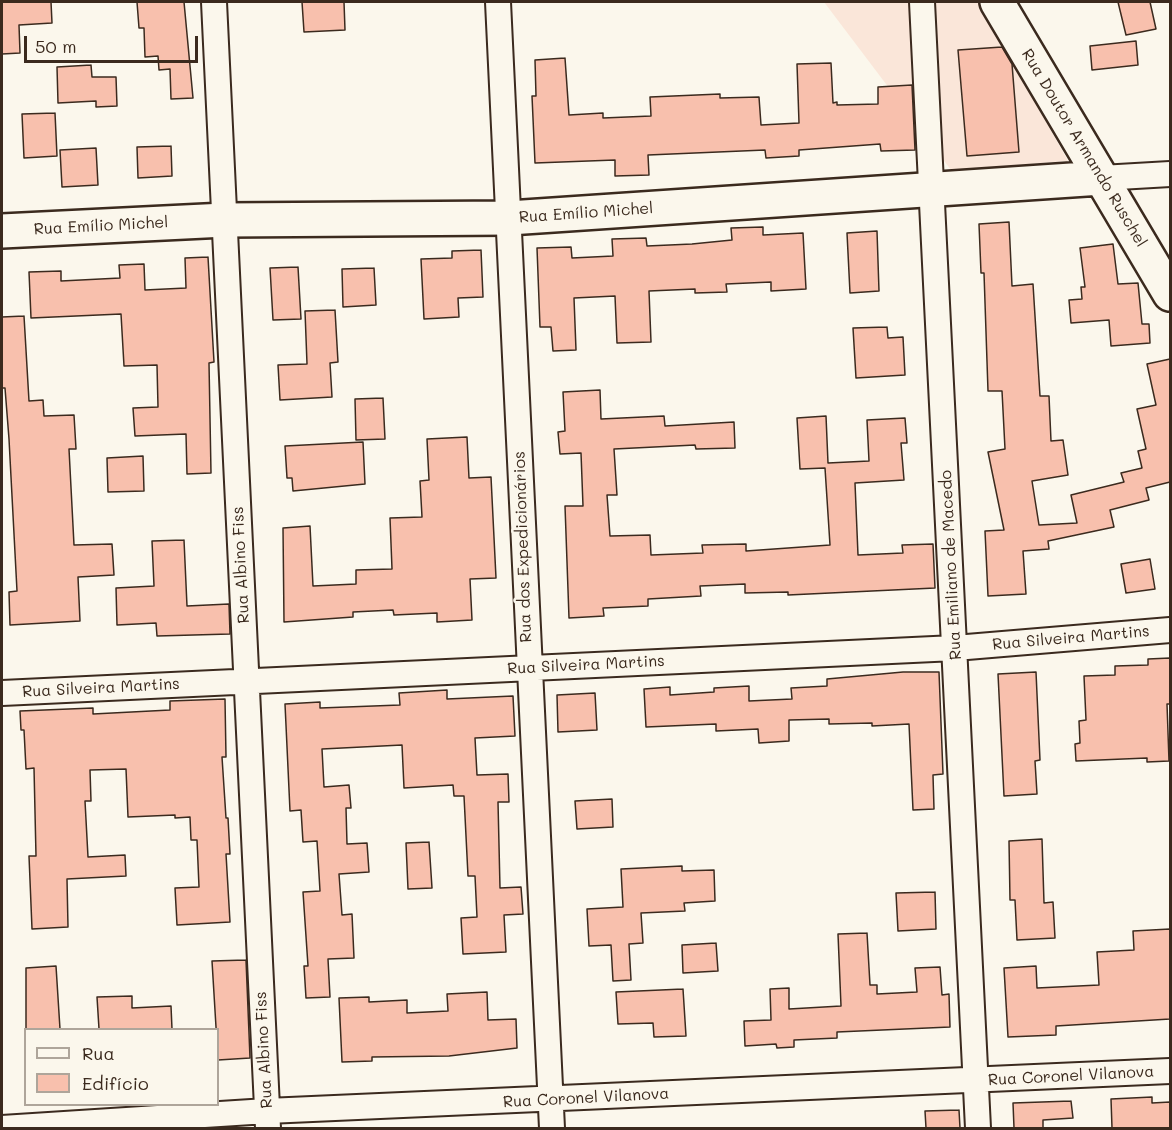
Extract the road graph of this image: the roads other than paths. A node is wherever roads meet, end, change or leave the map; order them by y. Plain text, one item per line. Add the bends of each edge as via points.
1 (214, 2) edge
2 (498, 2) edge
3 (922, 2) edge
4 (997, 2) edge
5 (1170, 174) edge
6 (1101, 177) junction
7 (931, 189) junction
8 (509, 218) junction
9 (225, 220) junction
10 (2, 231) edge
11 (1170, 294) edge
12 (1170, 630) edge
13 (955, 648) junction
14 (528, 668) junction
15 (247, 681) junction
16 (2, 693) edge
17 (1170, 1071) edge
18 (976, 1080) junction
19 (550, 1099) junction
20 (267, 1120) edge
21 (2, 1128) edge
22 (552, 1128) edge
23 (978, 1128) edge

1 - 9 street, Rua Albino Fiss
2 - 8 street, Rua dos Expedicionários
3 - 7 street, Rua Emiliano de Macedo
4 - 6 street, Rua Doutor Armando Ruschel
5 - 6 street, Rua Emílio Michel
6 - 7 street, Rua Emílio Michel
6 - 11 street, Rua Doutor Armando Ruschel
7 - 8 street, Rua Emílio Michel
7 - 13 street, Rua Emiliano de Macedo
8 - 9 street, Rua Emílio Michel
8 - 14 street, Rua dos Expedicionários
9 - 10 street, Rua Emílio Michel
9 - 15 street, Rua Albino Fiss
12 - 13 street, Rua Silveira Martins
13 - 14 street, Rua Silveira Martins
13 - 18 street, Rua Emiliano de Macedo
14 - 15 street, Rua Silveira Martins
14 - 19 street, Rua dos Expedicionários
15 - 16 street, Rua Silveira Martins
15 - 20 street, Rua Albino Fiss
17 - 18 street, Rua Coronel Vilanova
18 - 19 street, Rua Coronel Vilanova
18 - 23 street, Rua Emiliano de Macedo
19 - 20 street, Rua Coronel Vilanova
19 - 22 street, Rua dos Expedicionários
20 - 21 street, Rua Coronel Vilanova

